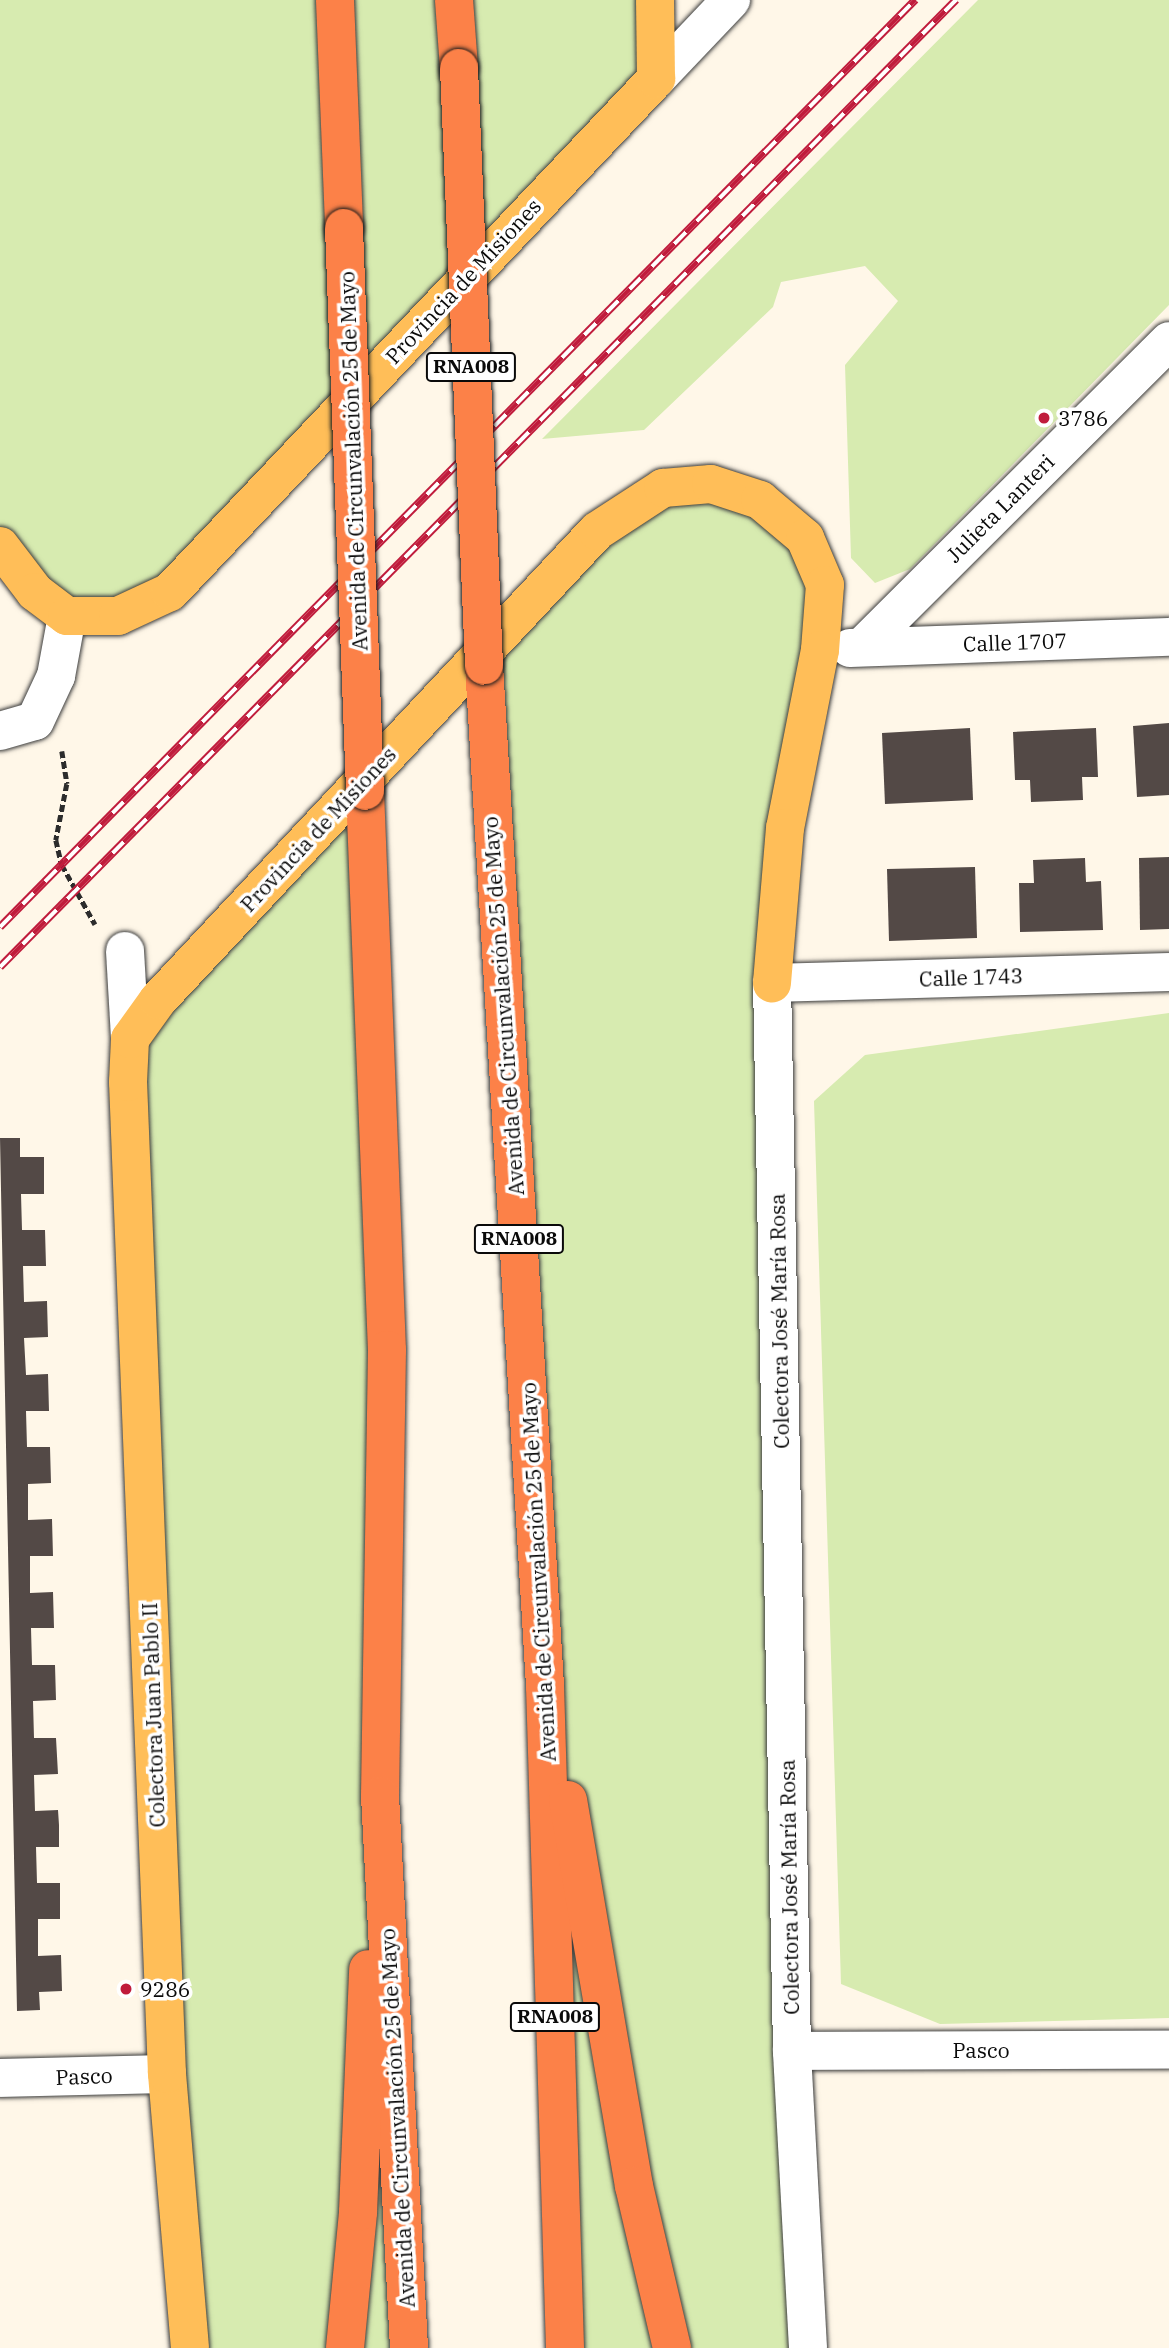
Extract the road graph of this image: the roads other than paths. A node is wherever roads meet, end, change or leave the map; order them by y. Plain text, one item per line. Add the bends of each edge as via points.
1 (335, 0) edge
2 (454, 0) edge
3 (655, 0) edge
4 (731, 0) edge
5 (656, 79) junction
6 (1169, 341) edge
7 (597, 531) joint
8 (0, 546) edge
9 (68, 616) junction
10 (1169, 637) edge
11 (862, 647) junction
12 (820, 650) junction
13 (0, 732) edge
14 (125, 951) road end
15 (1169, 972) edge
16 (772, 983) junction
17 (130, 1039) junction
18 (545, 1686) junction
19 (380, 1796) junction
20 (1169, 2050) edge
21 (792, 2051) junction
22 (167, 2074) junction
23 (0, 2078) edge
24 (190, 2348) edge
25 (345, 2348) edge
26 (409, 2348) edge
27 (565, 2348) edge
28 (672, 2348) edge
29 (808, 2348) edge

1 - 19 highway, Avenida de Circunvalación 25 de Mayo, bridge via 387,1350
2 - 18 highway, Avenida de Circunvalación 25 de Mayo / RNA008, bridge via 489,793
3 - 5 main road
4 - 5 street, Provincia de Misiones
5 - 9 main road, Provincia de Misiones via 170,592 118,616
6 - 11 street, Julieta Lanteri
7 - 12 main road, Colectora José María Rosa via 663,488 712,484 760,500 805,538 825,585
7 - 17 main road, Provincia de Misiones via 158,1000
8 - 9 main road via 35,592
9 - 13 street via 56,676 35,722
10 - 11 street, Calle 1707
11 - 12 street, Calle 1707
12 - 16 main road, Colectora José María Rosa via 785,828
14 - 17 street
15 - 16 street, Calle 1743
16 - 21 street, Colectora José María Rosa
17 - 22 main road, Colectora Juan Pablo II via 128,1082
18 - 27 highway, Avenida de Circunvalación 25 de Mayo / RNA008
18 - 28 highway via 634,2186
19 - 25 highway via 365,2004 358,2212
19 - 26 highway, Avenida de Circunvalación 25 de Mayo
20 - 21 street, Pasco
21 - 29 street, Colectora José María Rosa
22 - 23 street, Pasco
22 - 24 main road, Colectora Juan Pablo II

